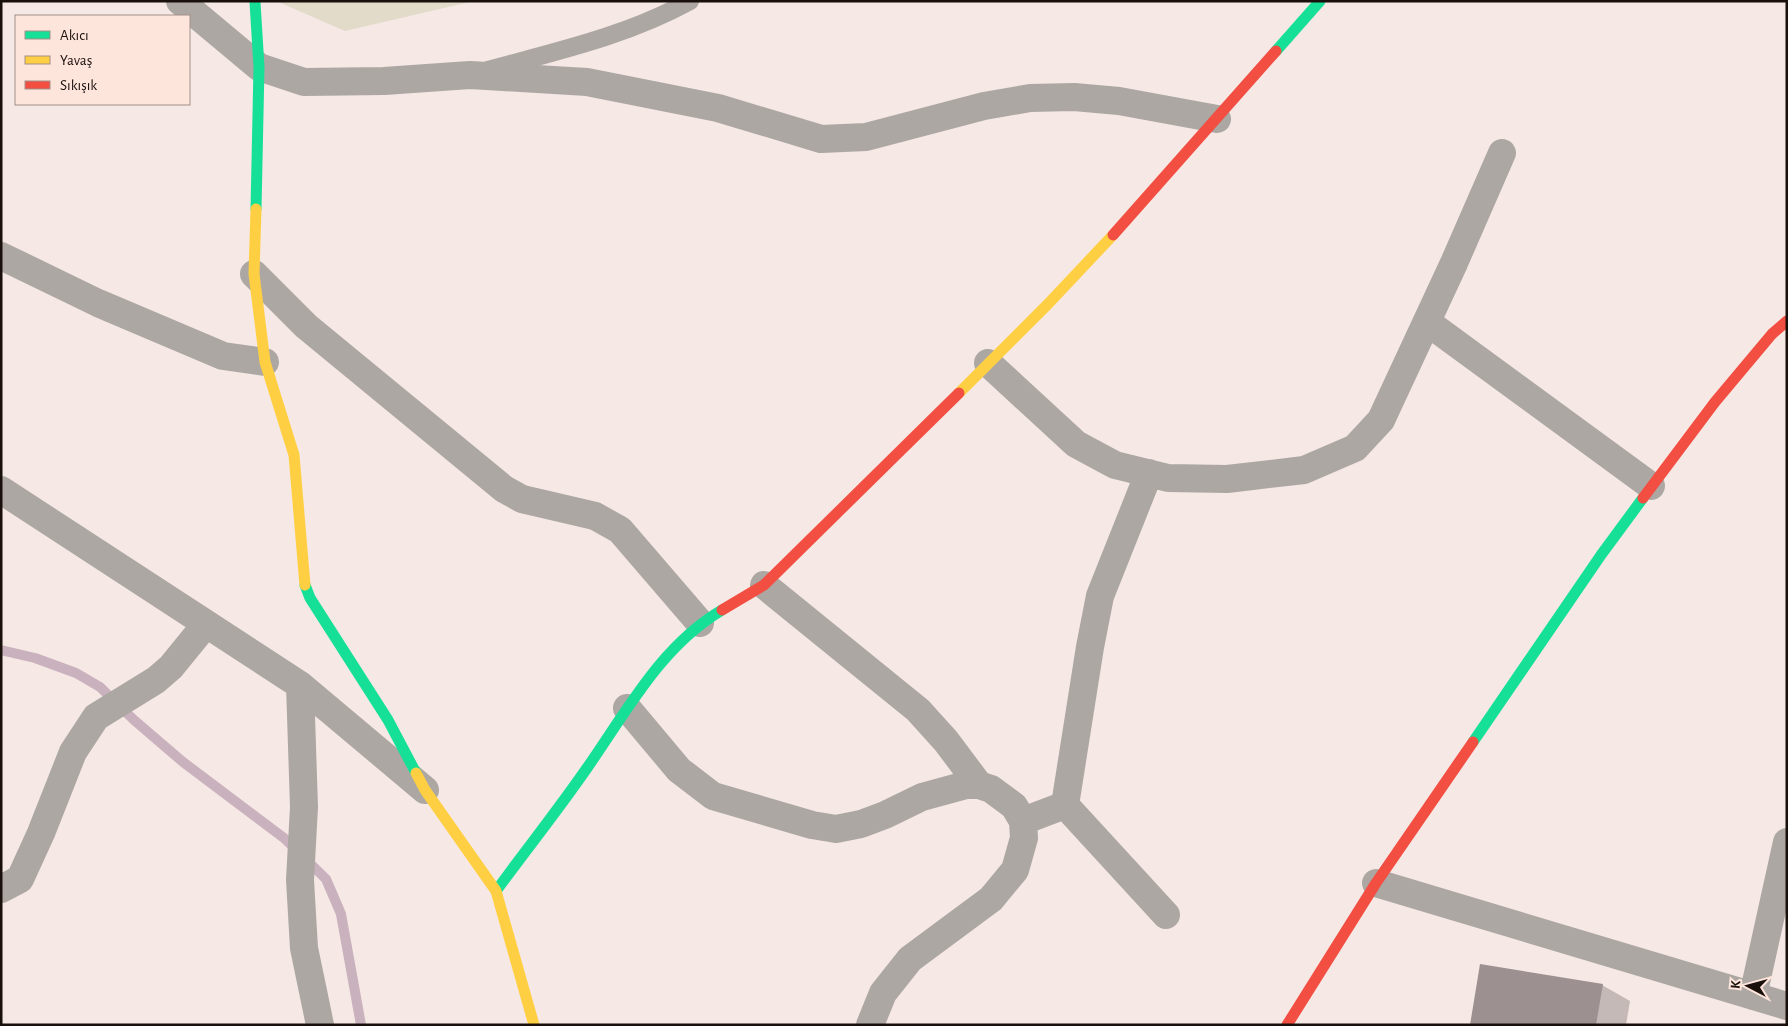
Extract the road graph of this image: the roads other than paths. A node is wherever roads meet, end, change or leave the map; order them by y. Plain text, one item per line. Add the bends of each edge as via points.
1 (180, 1) edge
2 (690, 1) edge
3 (1320, 1) edge
4 (255, 2) edge
5 (259, 66) junction
6 (470, 74) junction
7 (1217, 118) junction
8 (1502, 153) dead end
9 (1, 256) edge
10 (254, 274) junction
11 (1787, 321) edge
12 (1427, 322) junction
13 (265, 362) junction
14 (988, 363) junction
15 (1148, 473) junction
16 (1650, 486) junction
17 (1, 490) edge
18 (764, 585) junction
19 (700, 623) junction
20 (206, 624) junction
21 (300, 685) junction
22 (627, 708) junction
23 (979, 784) junction
24 (425, 790) junction
25 (1065, 805) junction
26 (1023, 821) junction
27 (1787, 842) edge
28 (1376, 883) junction
29 (1, 889) edge
30 (496, 891) junction
31 (1166, 915) dead end
32 (1753, 996) junction
33 (1787, 1006) edge
34 (311, 1019) edge
35 (534, 1025) edge
36 (870, 1025) edge
37 (1287, 1025) edge

1 - 5 street
2 - 6 lane via 657,19 598,40
3 - 7 street
4 - 5 street
5 - 6 street via 304,82 384,81
5 - 10 street
6 - 7 street via 587,82 653,94 718,108 821,139 866,137 984,106 1030,98 1119,101
7 - 14 street via 1132,215
8 - 12 street
9 - 13 street via 98,303 223,356
10 - 13 street
10 - 19 street via 306,326 504,489 522,499 595,516 620,530
11 - 16 street via 1772,334 1715,402
12 - 15 street via 1381,420 1355,448 1304,470 1228,479 1168,478
12 - 16 street
13 - 24 street via 294,455 305,585 310,598 388,720
14 - 15 street via 1076,444 1115,465
14 - 18 street
15 - 25 street via 1100,596
16 - 28 street
17 - 20 street
18 - 19 street
18 - 23 street via 918,710
19 - 22 street via 652,672
20 - 21 street
20 - 29 street via 171,667 156,680 96,717 73,752 20,879
21 - 24 street
21 - 34 street via 304,807 300,880
22 - 23 street via 679,770 713,796 812,825 836,829 861,824 922,797
22 - 30 street via 586,770
23 - 26 street via 1014,806
24 - 30 street
25 - 26 street
25 - 31 street
26 - 36 street via 1024,838 1015,870 991,899 910,959 883,993
27 - 32 street
28 - 32 street
28 - 37 street
30 - 35 street
32 - 33 street

